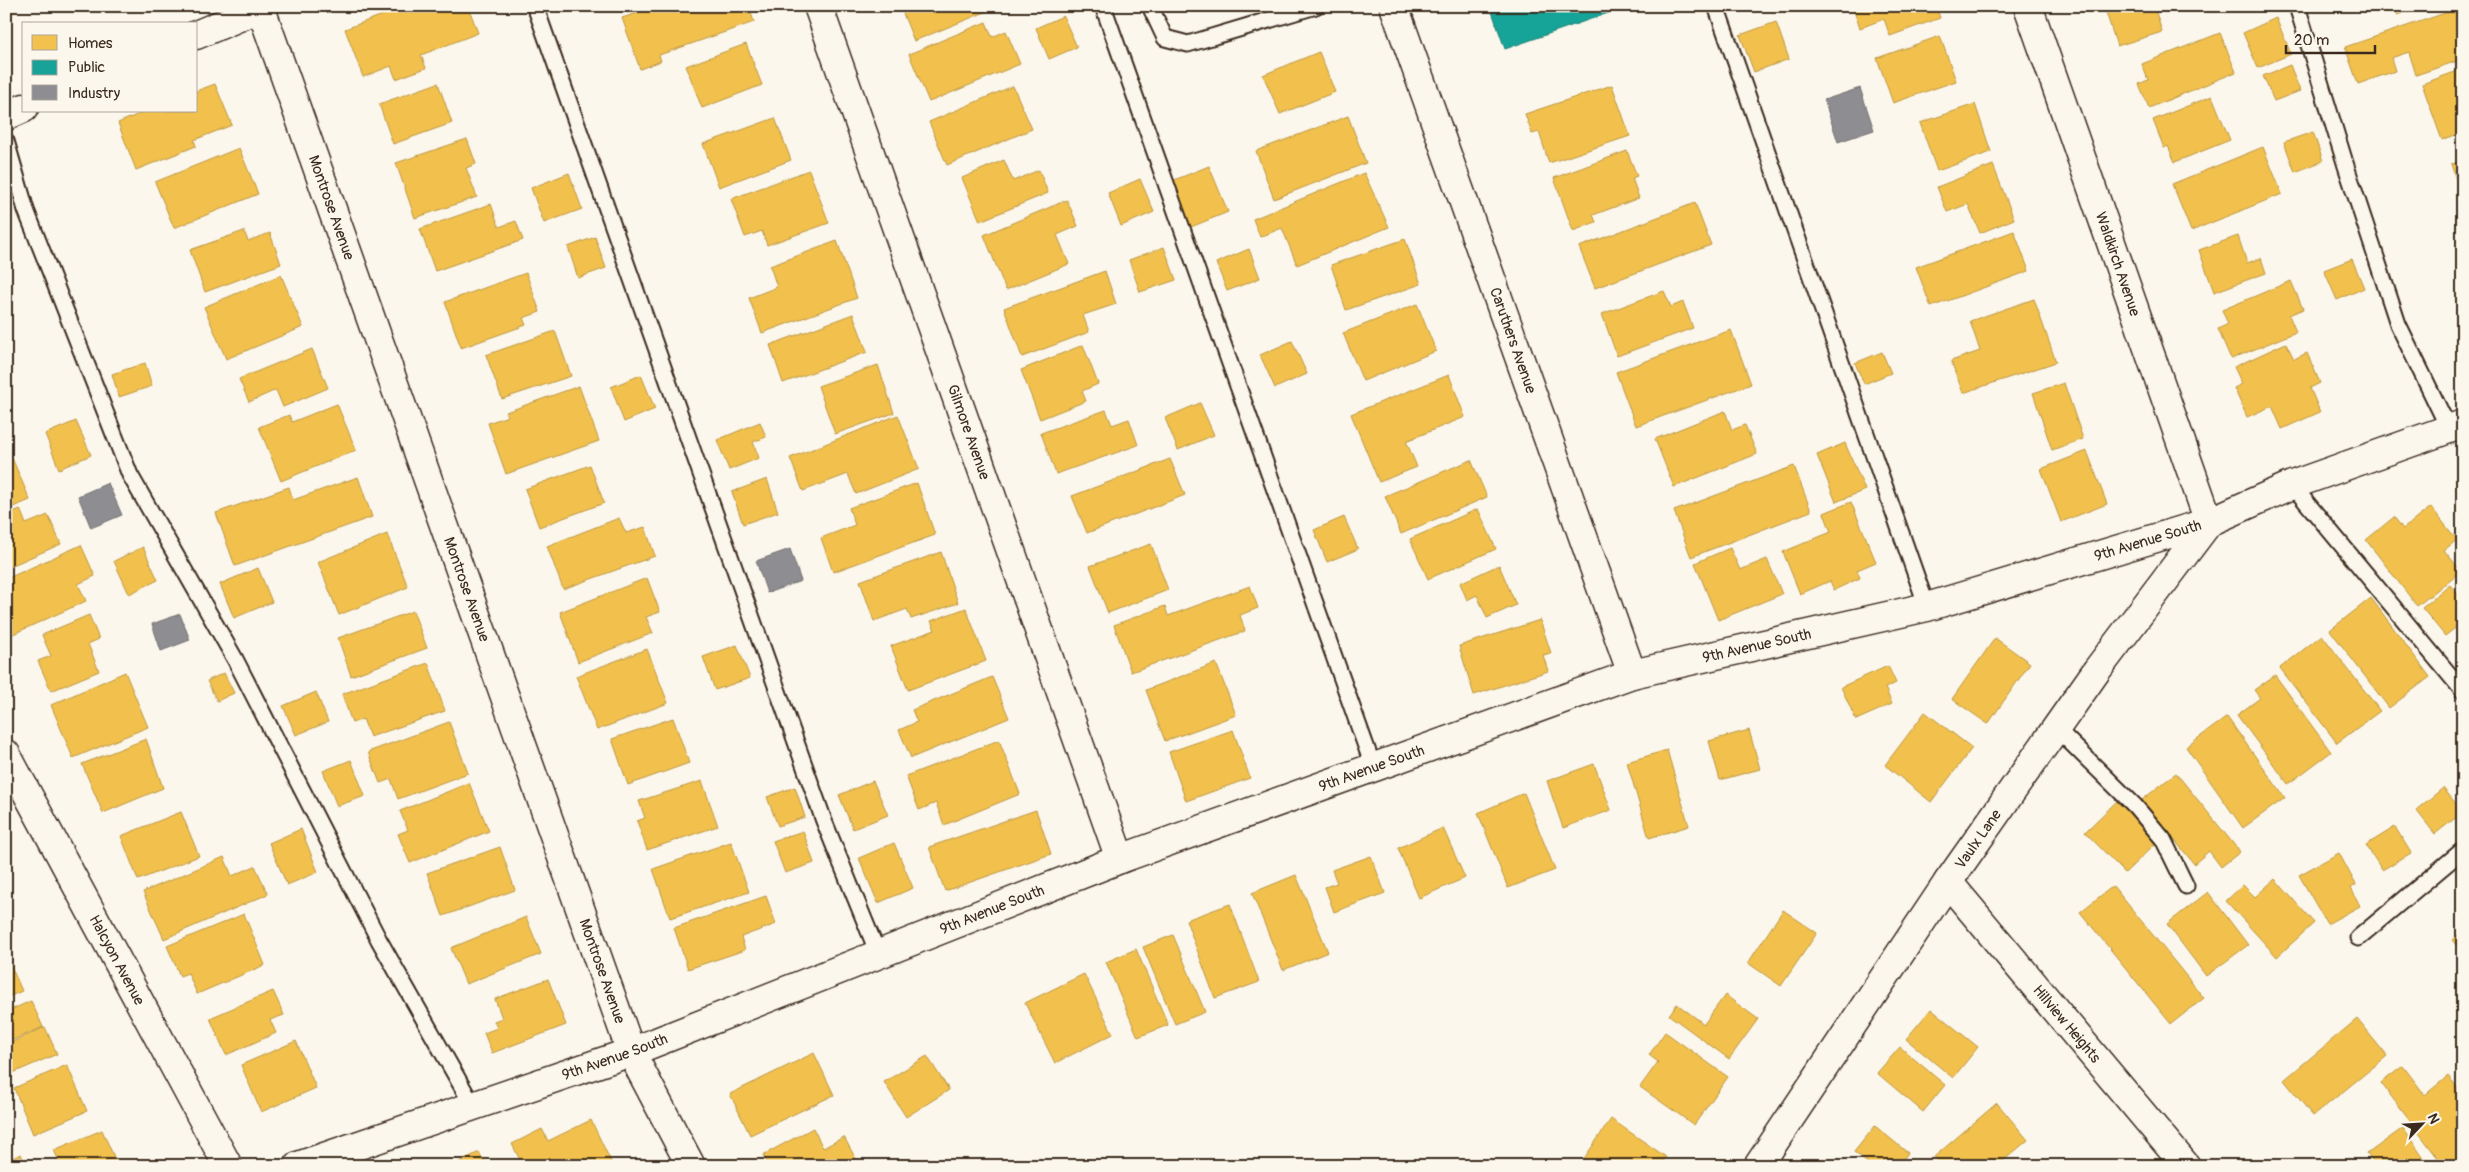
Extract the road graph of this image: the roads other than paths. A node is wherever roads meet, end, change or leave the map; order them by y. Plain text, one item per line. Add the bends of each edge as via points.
1 (535, 6) edge
2 (818, 6) edge
3 (1102, 6) edge
4 (1150, 6) edge
5 (1316, 6) edge
6 (1394, 6) edge
7 (1716, 6) edge
8 (2028, 6) edge
9 (2297, 6) edge
10 (262, 7) edge
11 (198, 34) edge
12 (22, 109) edge
13 (6, 116) edge
14 (6, 141) edge
15 (2456, 427) edge
16 (2292, 486) junction
17 (2209, 522) junction
18 (1927, 607) junction
19 (1632, 674) junction
20 (2463, 690) edge
21 (2056, 728) junction
22 (6, 754) edge
23 (1374, 769) junction
24 (2463, 850) edge
25 (1120, 859) junction
26 (1948, 882) junction
27 (2186, 886) dead end
28 (2358, 938) dead end
29 (879, 956) junction
30 (631, 1052) junction
31 (473, 1106) junction
32 (228, 1166) edge
33 (298, 1166) edge
34 (691, 1166) edge
35 (1758, 1166) edge
36 (2186, 1166) edge

1 - 29 lane via 824,820
2 - 25 street, Gilmore Avenue
3 - 23 lane
4 - 5 lane via 1165,38 1188,44
6 - 19 street, Caruthers Avenue
7 - 18 lane
8 - 17 street, Waldkirch Avenue
9 - 15 lane via 2398,324
10 - 11 street
10 - 30 street, Montrose Avenue
12 - 13 street
14 - 31 lane via 26,210 130,475 235,659 379,940
15 - 16 street, 9th Avenue South
16 - 17 street, 9th Avenue South
16 - 20 lane
17 - 18 street, 9th Avenue South
17 - 21 street, Vaulx Lane
18 - 19 street, 9th Avenue South
19 - 23 street, 9th Avenue South
21 - 26 street, Vaulx Lane
21 - 27 lane via 2135,806 2163,839
22 - 32 street, Halcyon Avenue
23 - 25 street, 9th Avenue South
24 - 28 lane
25 - 29 street, 9th Avenue South
26 - 35 street, Vaulx Lane
26 - 36 street, Hillview Heights
29 - 30 street, 9th Avenue South
30 - 31 street, 9th Avenue South
30 - 34 street, Montrose Avenue
31 - 33 street, 9th Avenue South

